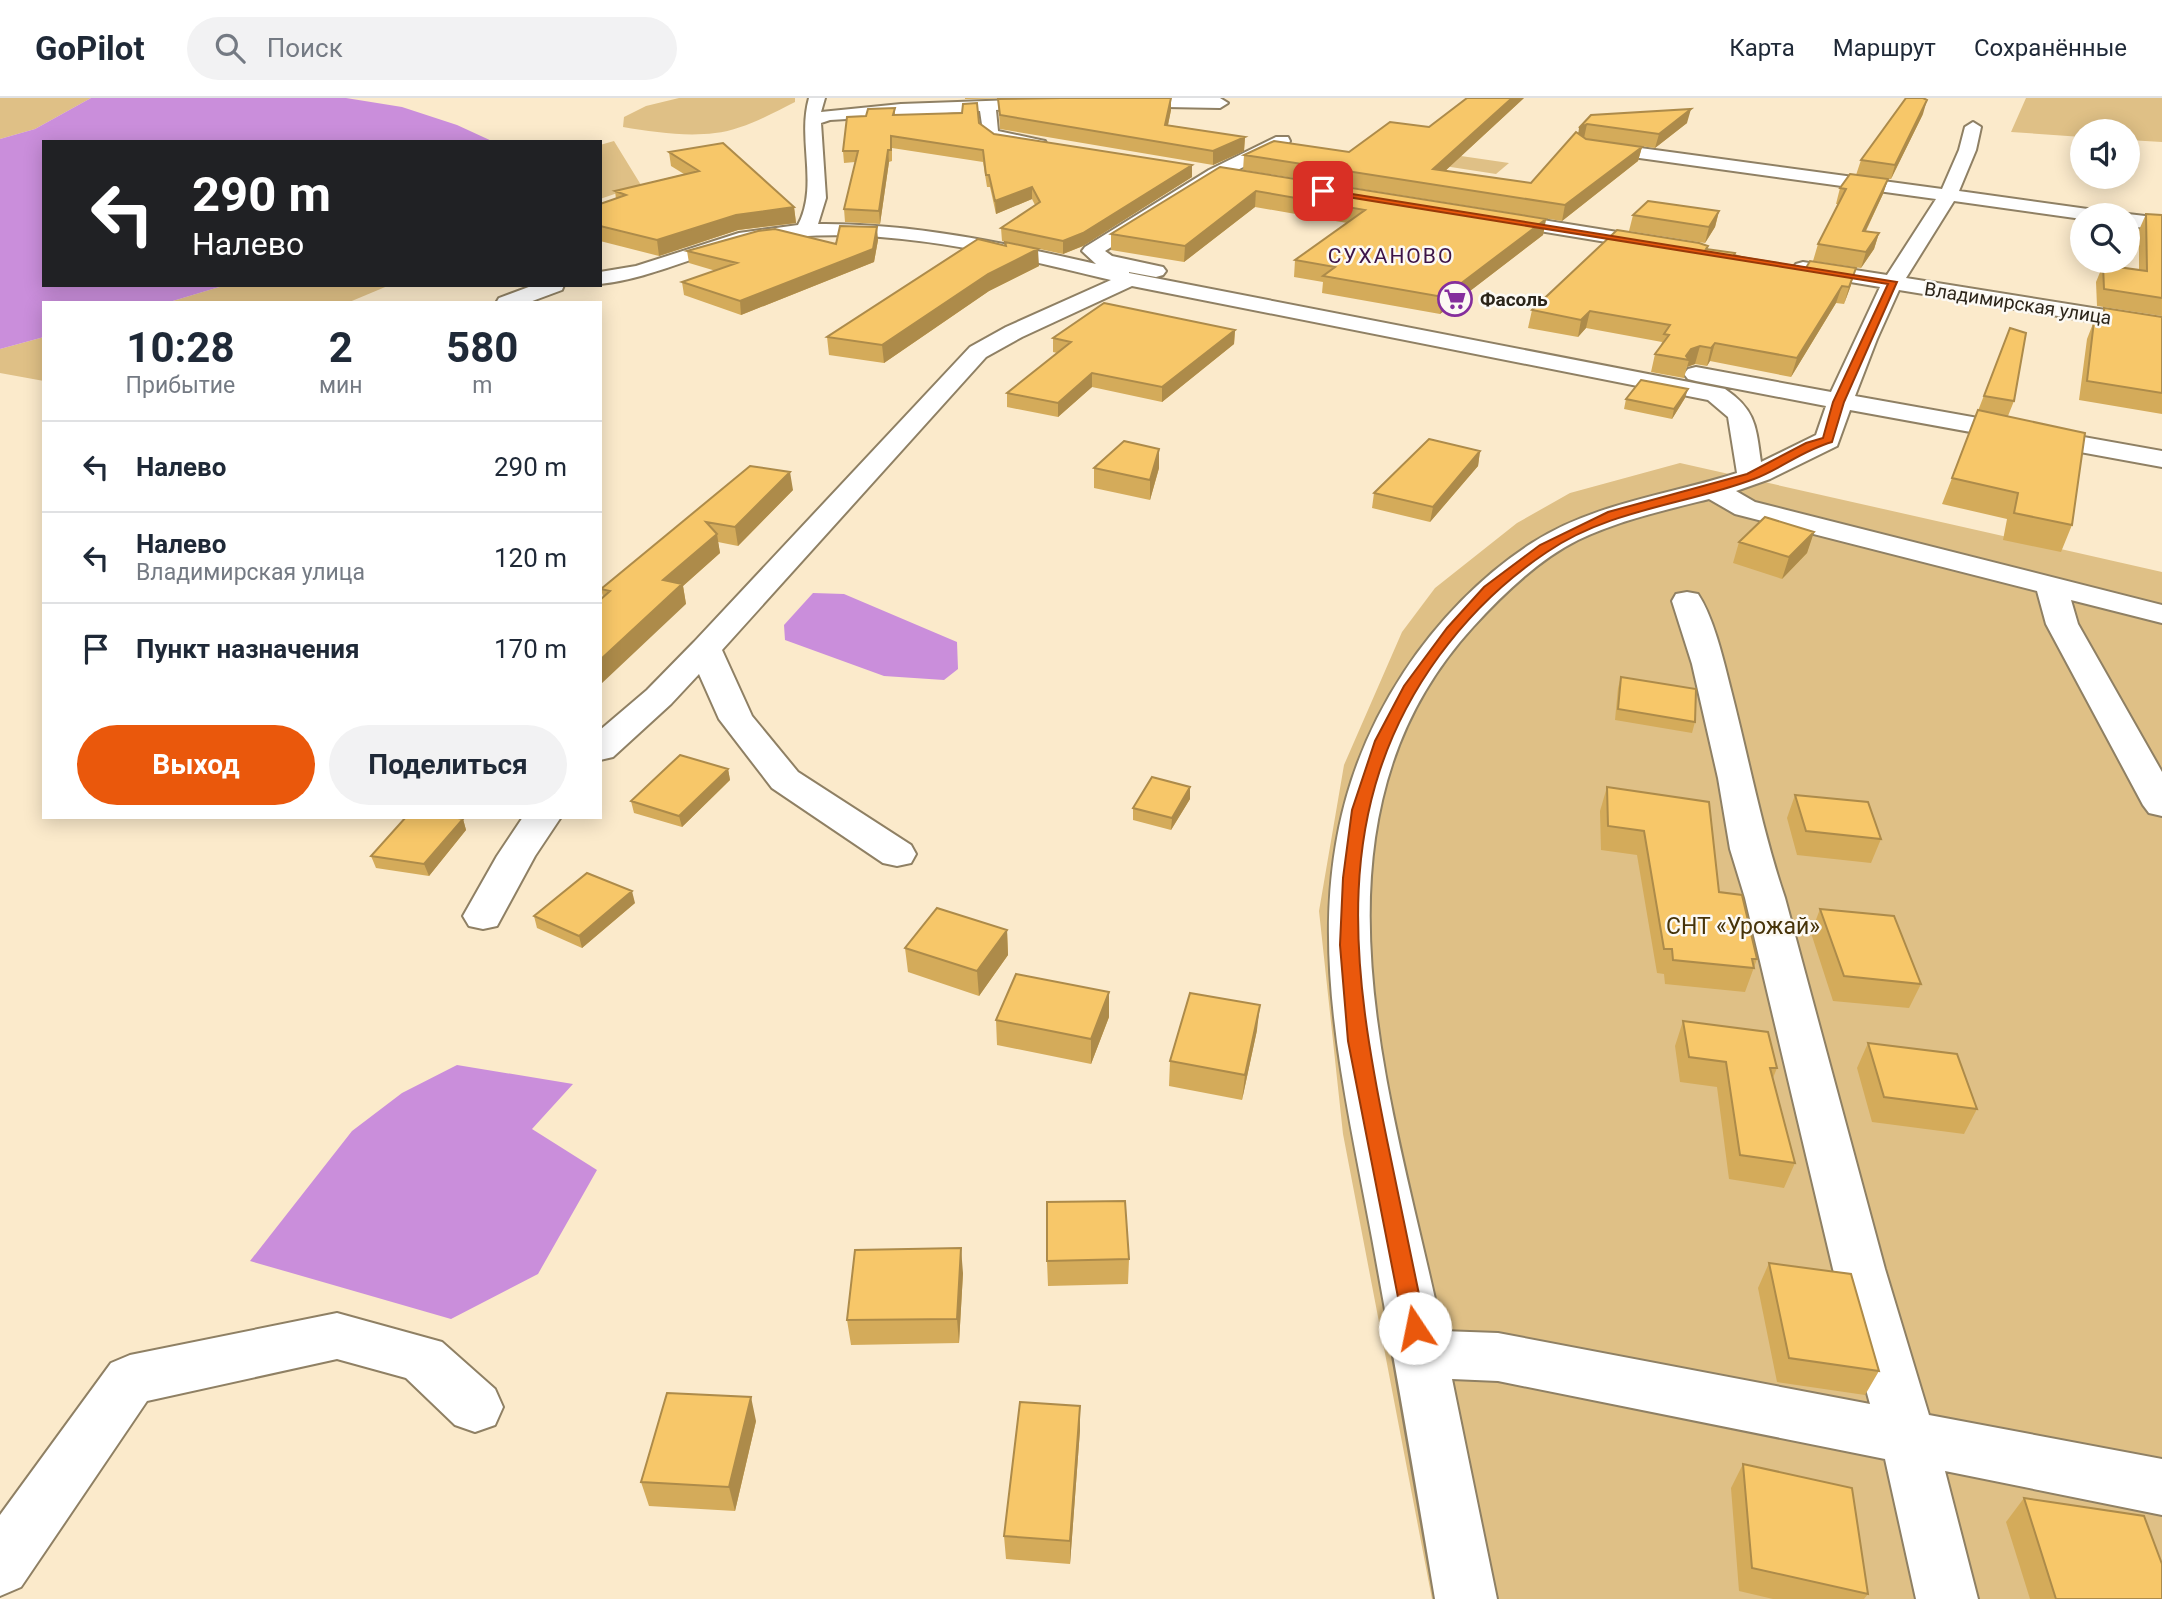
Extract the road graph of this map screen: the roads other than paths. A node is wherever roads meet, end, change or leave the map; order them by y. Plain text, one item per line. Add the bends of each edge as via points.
1 (817, 98) edge
2 (1220, 103) dead end
3 (1026, 104) edge
4 (1099, 104) edge
5 (988, 106) junction
6 (814, 120) junction
7 (1973, 127) dead end
8 (1282, 141) edge
9 (1584, 146) edge
10 (1054, 147) edge
11 (1188, 169) edge
12 (1215, 174) junction
13 (1242, 178) edge
14 (1950, 196) junction
15 (2070, 212) edge
16 (1472, 215) edge
17 (2140, 221) edge
18 (2162, 224) edge
19 (805, 231) junction
20 (1676, 247) edge
21 (1784, 265) edge
22 (602, 278) edge
23 (1130, 279) junction
24 (1893, 282) junction
25 (549, 287) edge
26 (512, 301) edge
27 (2162, 327) edge
28 (1839, 402) junction
29 (2162, 459) edge
30 (1751, 477) junction
31 (1712, 488) junction
32 (2051, 586) junction
33 (1687, 601) dead end
34 (2162, 614) edge
35 (705, 649) junction
36 (605, 738) edge
37 (2162, 805) edge
38 (541, 819) edge
39 (897, 854) dead end
40 (483, 916) dead end
41 (1420, 1354) junction
42 (475, 1407) dead end
43 (1907, 1437) junction
44 (2162, 1487) edge
45 (0, 1566) edge
46 (1466, 1599) edge
47 (1947, 1599) edge

1 - 6 street
2 - 4 street
3 - 5 street
5 - 6 street via 845,113
5 - 10 street via 990,134
6 - 19 street via 816,201
7 - 14 street via 1968,155
8 - 12 street
9 - 14 street
11 - 12 street
12 - 13 street
12 - 28 street via 1093,251 1105,261
14 - 15 street
14 - 24 street
16 - 20 street
17 - 18 street
19 - 22 street via 732,241 628,276
19 - 23 street via 952,239
21 - 24 street, Владимирская улица
23 - 30 street via 1716,394 1737,409
23 - 35 street via 978,352
24 - 27 street, Владимирская улица
24 - 28 street
25 - 26 street
28 - 29 street
28 - 30 street via 1828,440
30 - 31 street
31 - 32 street via 1745,508
31 - 41 street via 1613,514 1544,548 1489,590 1410,686 1375,764 1360,810 1349,945 1358,1041
32 - 34 street
32 - 37 street via 2062,624
33 - 43 street via 1708,664 1749,849
35 - 36 street via 659,697
35 - 39 street via 736,719 785,780
38 - 40 street
41 - 43 street via 1498,1357
41 - 46 street
42 - 45 street via 423,1359 337,1336 130,1380
43 - 44 street
43 - 47 street

